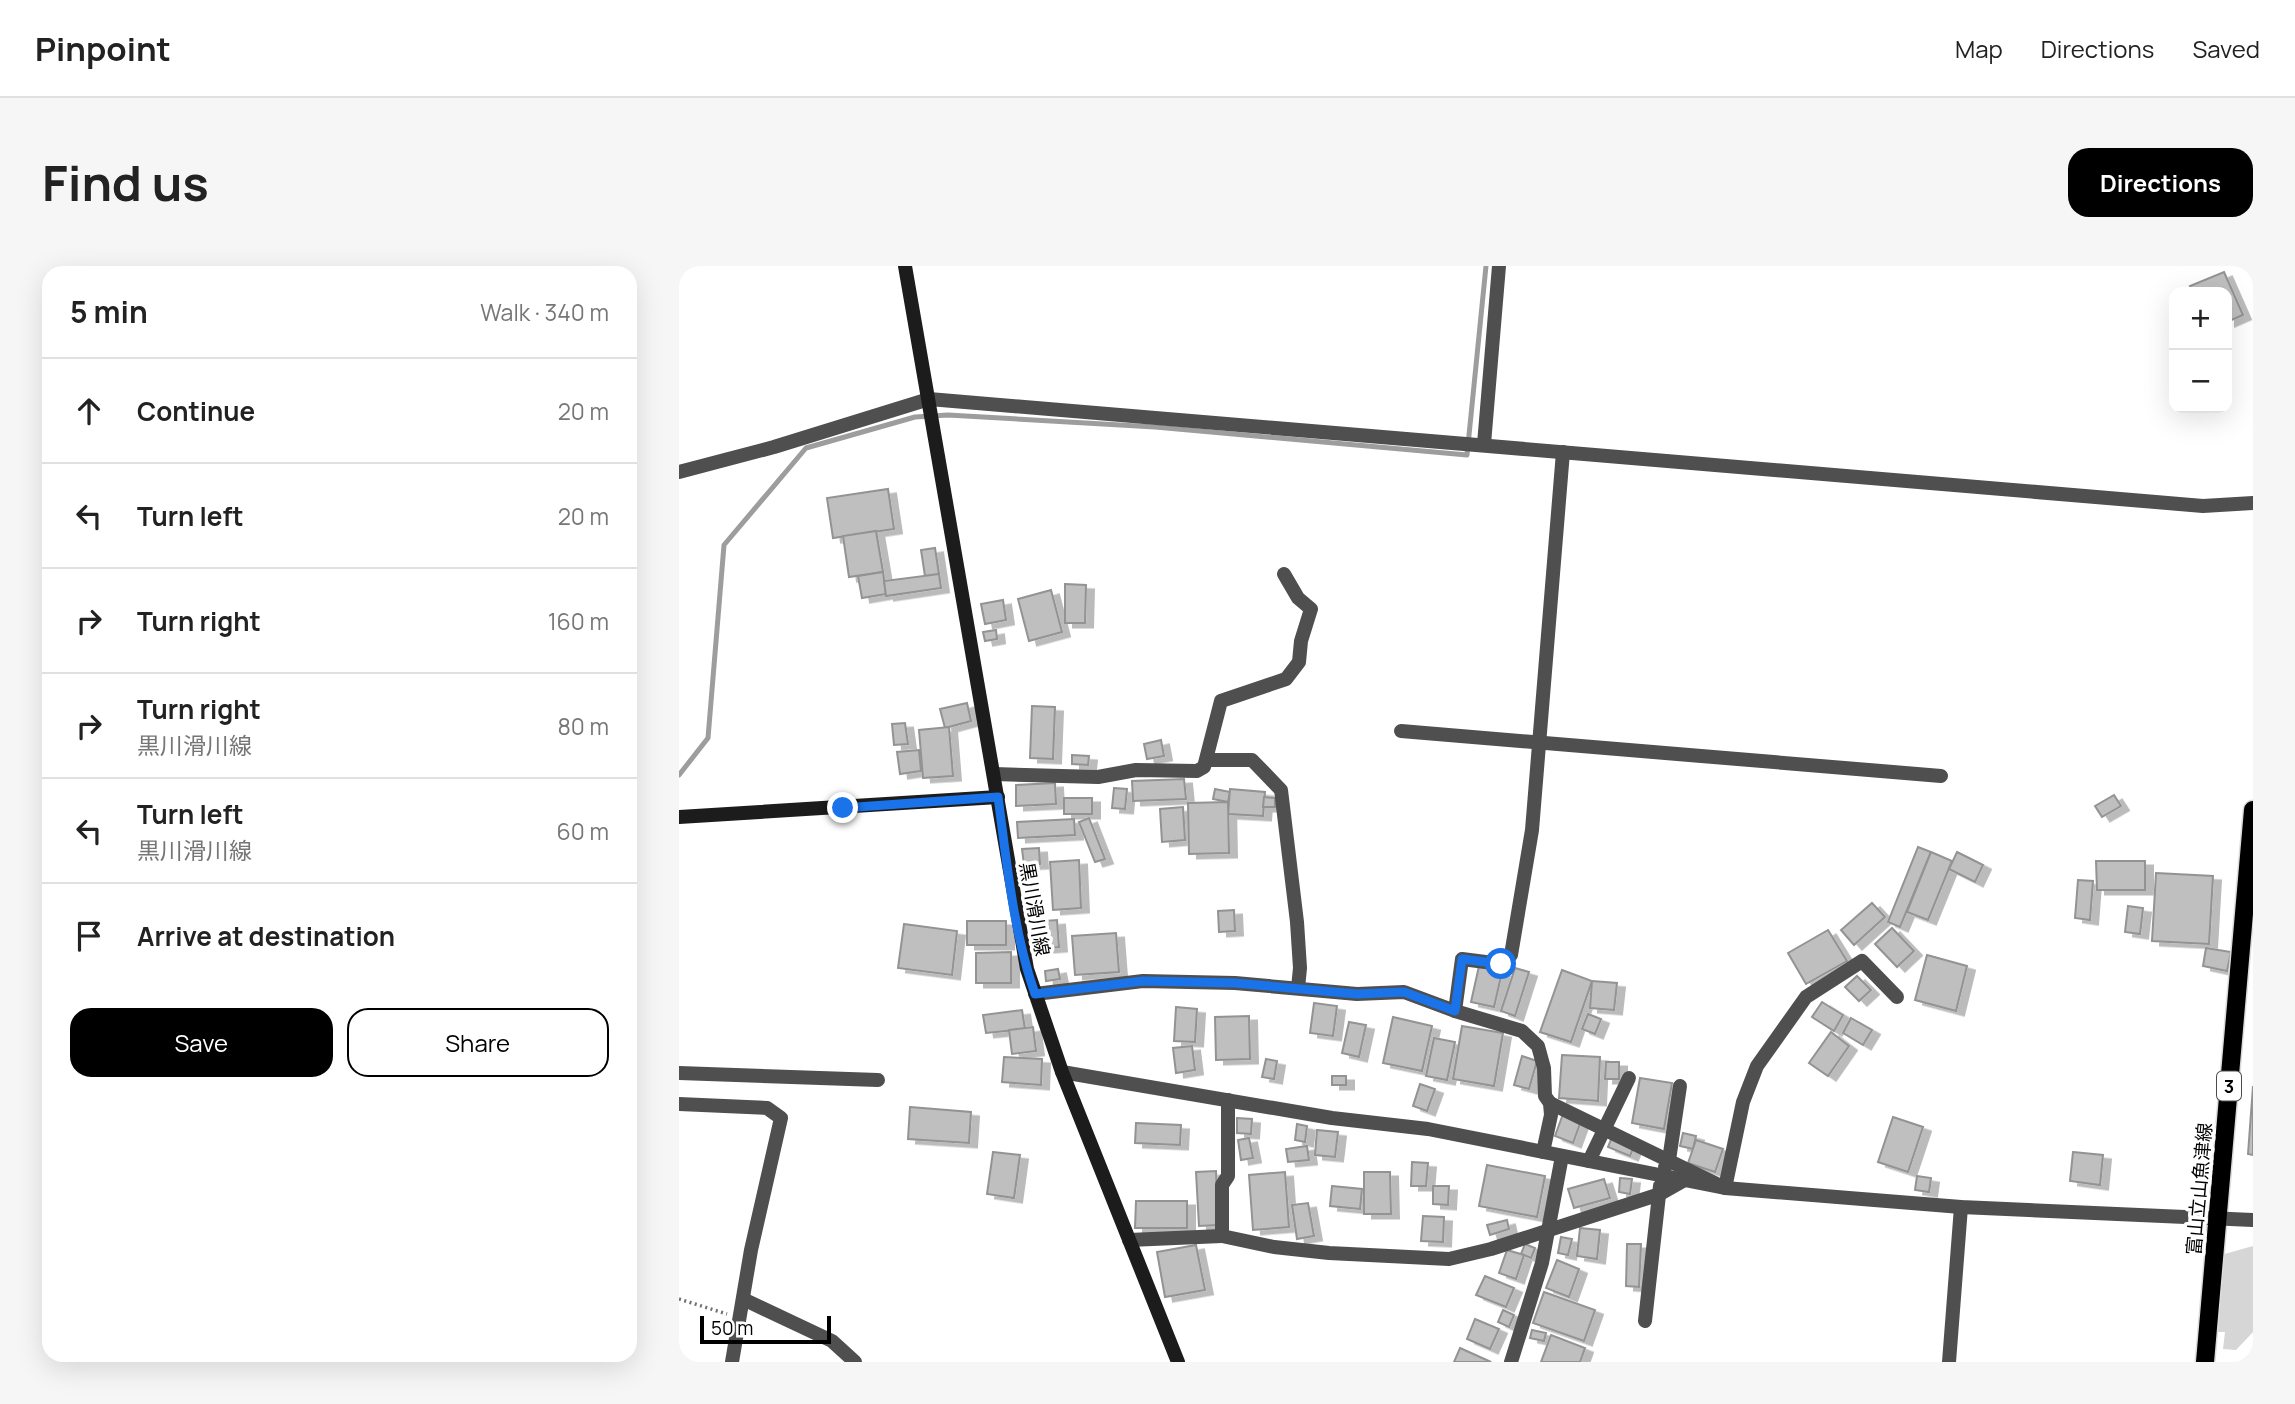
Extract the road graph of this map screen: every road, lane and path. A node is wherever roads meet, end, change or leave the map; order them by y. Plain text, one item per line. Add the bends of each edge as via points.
1 (905, 266) edge
2 (1499, 266) edge
3 (929, 399) junction
4 (1484, 444) junction
5 (1563, 452) junction
6 (679, 472) edge
7 (2253, 503) edge
8 (1284, 575) dead end
9 (1401, 731) dead end
10 (1540, 742) junction
11 (1207, 760) junction
12 (994, 774) junction
13 (1941, 776) dead end
14 (998, 797) junction
15 (2253, 810) edge
16 (679, 817) edge
17 (1298, 988) junction
18 (1035, 994) junction
19 (1897, 997) dead end
20 (1455, 1011) junction
21 (1062, 1072) junction
22 (679, 1073) edge
23 (1629, 1078) dead end
24 (878, 1080) dead end
25 (1680, 1086) dead end
26 (1228, 1100) junction
27 (1551, 1103) junction
28 (679, 1104) edge
29 (1604, 1129) junction
30 (1543, 1152) junction
31 (1562, 1156) junction
32 (1669, 1160) junction
33 (1589, 1161) junction
34 (1660, 1176) junction
35 (1683, 1181) junction
36 (1725, 1188) junction
37 (1660, 1194) junction
38 (1961, 1207) junction
39 (2217, 1217) junction
40 (2253, 1220) edge
41 (1548, 1231) junction
42 (1222, 1236) junction
43 (1129, 1240) junction
44 (679, 1299) edge
45 (743, 1299) junction
46 (740, 1318) junction
47 (1645, 1321) dead end
48 (732, 1362) edge
49 (855, 1362) edge
50 (1178, 1362) edge
51 (1511, 1362) edge
52 (1949, 1362) edge
53 (2205, 1362) edge

1 - 3 main road, 黒川滑川線
2 - 4 street
3 - 4 street
3 - 6 street
3 - 12 main road, 黒川滑川線
4 - 5 street
5 - 7 street via 2203,506
5 - 10 street
8 - 11 street via 1311,609 1299,662 1286,680 1220,701
9 - 10 street
10 - 13 street
10 - 20 street via 1532,830 1511,955 1501,964 1462,959
11 - 12 street via 1197,771 1136,770 1098,777
11 - 17 street via 1252,760 1281,790 1297,922
12 - 14 main road, 黒川滑川線
14 - 16 main road
14 - 18 main road, 黒川滑川線 via 1012,897
15 - 39 main road, 富山立山魚津線 / 3
17 - 18 street via 1143,981
17 - 20 street via 1357,994 1404,992
18 - 21 main road, 黒川滑川線
19 - 36 street via 1862,961 1806,997 1757,1066 1743,1102
20 - 27 street via 1522,1031 1538,1046 1545,1096
21 - 26 street
21 - 43 main road, 黒川滑川線
22 - 24 street
23 - 29 street
25 - 32 street
26 - 30 street via 1428,1129
26 - 42 street
27 - 29 street
27 - 30 street
28 - 45 street via 767,1108 781,1118
29 - 32 street
29 - 33 street
30 - 31 street
31 - 33 street
31 - 41 street
32 - 34 street
32 - 36 street
33 - 34 street
34 - 35 street
34 - 37 street
35 - 36 street
35 - 37 street
36 - 38 street
37 - 41 street
37 - 47 street
38 - 39 street
38 - 52 street
39 - 40 street
39 - 53 main road, 富山立山魚津線 / 3
41 - 42 street via 1449,1259 1329,1253
41 - 51 street
42 - 43 street
43 - 50 main road, 黒川滑川線
44 - 46 path
45 - 46 street
45 - 49 street via 832,1341
46 - 48 street

